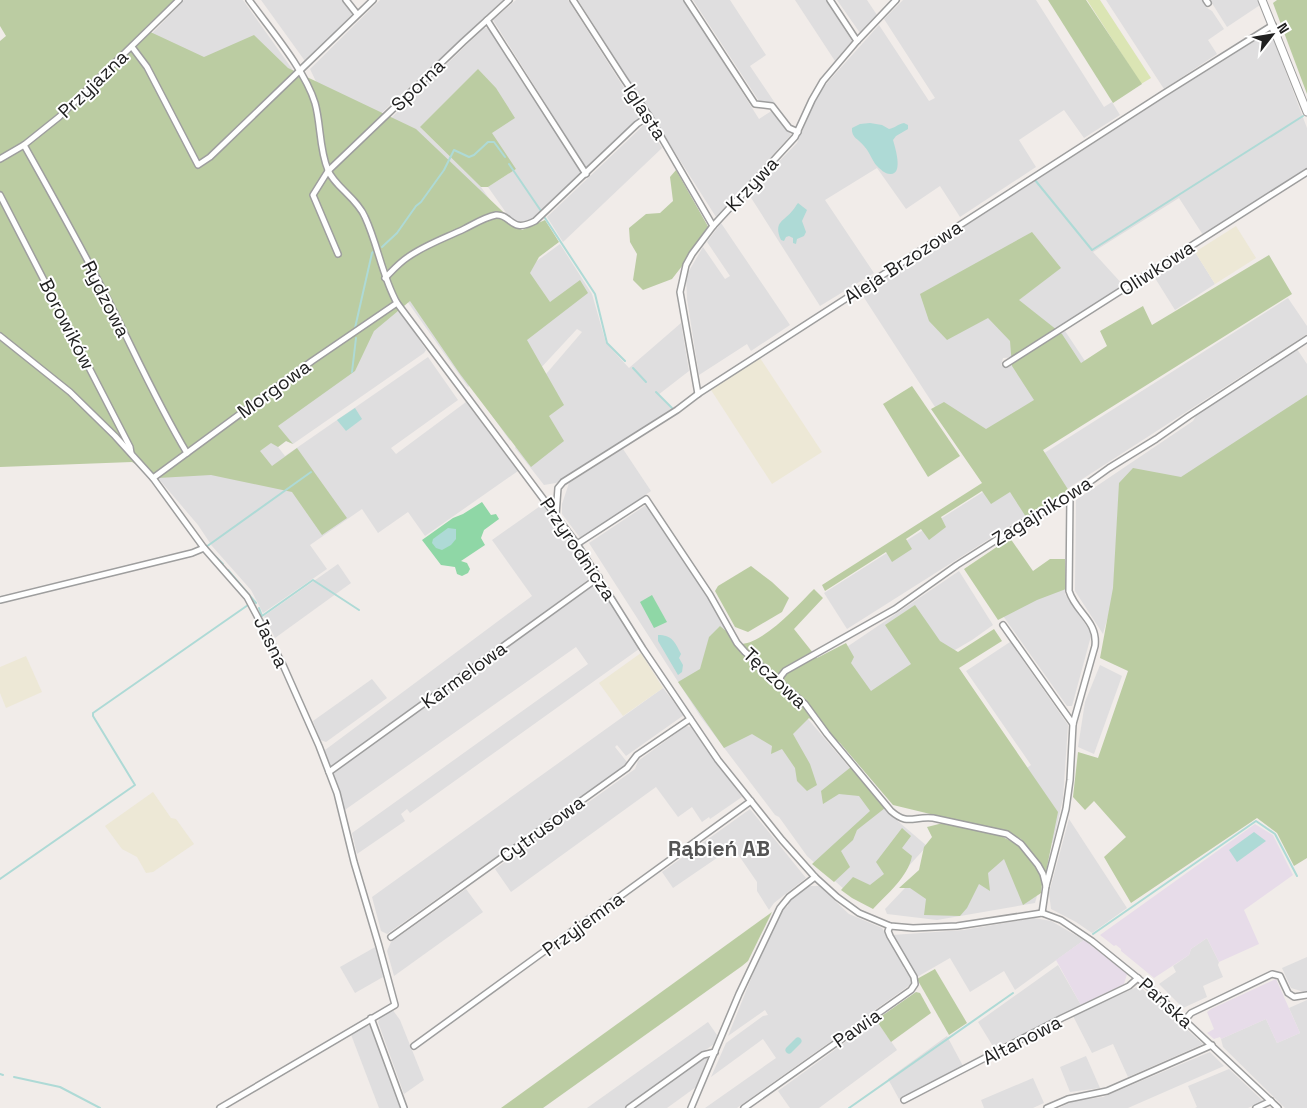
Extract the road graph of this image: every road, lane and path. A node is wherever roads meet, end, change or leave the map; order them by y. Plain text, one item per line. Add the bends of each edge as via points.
1 (179, 0) edge
2 (250, 0) edge
3 (346, 0) edge
4 (373, 0) edge
5 (509, 0) edge
6 (573, 0) edge
7 (687, 0) edge
8 (830, 0) edge
9 (896, 0) edge
10 (1264, 0) edge
11 (357, 14) junction
12 (488, 20) junction
13 (1273, 25) junction
14 (857, 41) junction
15 (132, 47) junction
16 (300, 72) junction
17 (1307, 112) edge
18 (649, 116) junction
19 (798, 132) junction
20 (24, 145) junction
21 (0, 159) edge
22 (328, 171) junction
23 (1307, 172) edge
24 (586, 174) junction
25 (0, 195) edge
26 (713, 226) junction
27 (338, 254) dead end
28 (385, 278) junction
29 (397, 303) junction
30 (0, 336) edge
31 (1307, 340) edge
32 (1006, 364) dead end
33 (698, 394) junction
34 (187, 453) junction
35 (131, 454) junction
36 (152, 478) junction
37 (1070, 496) junction
38 (556, 516) junction
39 (577, 544) junction
40 (204, 548) junction
41 (599, 577) junction
42 (0, 600) edge
43 (1003, 625) dead end
44 (779, 683) junction
45 (690, 719) junction
46 (1072, 724) junction
47 (329, 772) junction
48 (751, 802) junction
49 (815, 877) junction
50 (1046, 886) junction
51 (1042, 913) junction
52 (890, 926) junction
53 (391, 937) dead end
54 (1138, 978) junction
55 (1307, 995) edge
56 (371, 1018) junction
57 (1184, 1020) junction
58 (1212, 1045) junction
59 (414, 1046) dead end
60 (715, 1052) junction
61 (904, 1100) dead end
62 (1271, 1102) junction
63 (220, 1108) edge
64 (404, 1108) edge
65 (629, 1108) edge
66 (692, 1108) edge
67 (744, 1108) edge
68 (1047, 1108) edge
69 (1256, 1108) edge
70 (1278, 1108) edge

1 - 15 street, Przyjazna
2 - 16 street
3 - 11 street
4 - 11 street
5 - 12 street, Sporna
6 - 18 street, Iglasta
7 - 19 street via 755,104 772,106 789,128
8 - 14 street
9 - 14 street, Krzywa
10 - 13 street
11 - 16 street
12 - 22 street, Sporna
12 - 24 street
13 - 17 street
13 - 33 street, Aleja Brzozowa
14 - 19 street, Krzywa via 823,82
15 - 16 street via 198,165
15 - 20 street, Przyjazna via 59,117
16 - 22 street via 315,102
18 - 24 street
18 - 26 street, Iglasta
19 - 26 street, Krzywa
20 - 21 street, Przyjazna
20 - 34 street, Rydzowa
22 - 27 street, Sporna via 313,195
22 - 28 street, Przyrodnicza via 364,215
23 - 32 street, Oliwkowa
24 - 28 street via 535,221 520,226 498,215 484,219 421,249
25 - 35 street, Borowików
26 - 33 street, Krzywa via 692,254 681,285 682,309
28 - 29 street, Przyrodnicza
29 - 34 street, Morgowa via 312,360
29 - 38 street, Przyrodnicza
30 - 35 street, Jasna via 70,392
31 - 37 street, Zagajnikowa
33 - 38 street, Aleja Brzozowa via 563,482 558,488
34 - 36 street, Morgowa
35 - 36 street, Jasna
36 - 40 street, Jasna
37 - 44 street, Zagajnikowa via 1022,523 895,609 785,671
37 - 46 street via 1068,591 1096,635
38 - 39 street, Przyrodnicza
39 - 41 street, Przyrodnicza
39 - 44 street, Tęczowa via 646,499 710,595 737,643
40 - 42 street
40 - 47 street, Jasna via 242,589 253,606 283,665
41 - 45 street, Przyrodnicza
41 - 47 street, Karmelowa
43 - 46 street
44 - 50 street, Tęczowa via 805,704 839,750 899,819 932,818 1007,834 1021,844 1038,865
45 - 48 street, Przyrodnicza
45 - 53 street, Cytrusowa
46 - 50 street via 1066,809
47 - 56 street, Jasna via 395,1005
48 - 49 street, Przyrodnicza
48 - 59 street, Przyjemna
49 - 52 street, Przyrodnicza via 859,913
49 - 60 street via 780,908
50 - 51 street
51 - 52 street, Przyrodnicza via 957,926
51 - 54 street, Pańska via 1076,930
52 - 67 street, Pawia via 890,936 914,977 915,984 911,990
54 - 57 street, Pańska
54 - 61 street, Altanowa via 1129,986
55 - 57 street via 1294,998 1280,976 1272,974 1191,1013
56 - 63 street, Jasna
56 - 64 street
57 - 58 street, Pańska
58 - 62 street, Pańska
58 - 68 street via 1107,1091 1068,1099
60 - 65 street via 703,1055
60 - 66 street
62 - 69 street
62 - 70 street, Pańska

